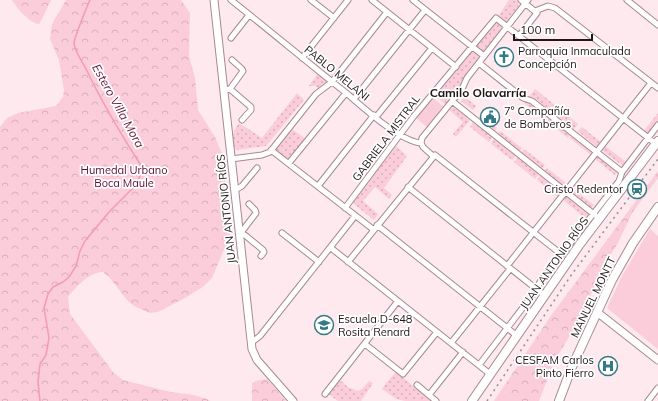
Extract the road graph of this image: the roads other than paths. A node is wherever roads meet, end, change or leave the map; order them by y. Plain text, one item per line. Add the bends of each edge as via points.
1 (214, 0) edge
2 (231, 0) edge
3 (311, 0) edge
4 (348, 0) edge
5 (372, 0) edge
6 (413, 0) edge
7 (627, 0) edge
8 (525, 1) edge
9 (425, 10) junction
10 (387, 12) junction
11 (536, 12) junction
12 (249, 15) junction
13 (334, 18) junction
14 (658, 25) edge
15 (507, 26) junction
16 (409, 30) junction
17 (519, 36) junction
18 (231, 38) dead end
19 (472, 47) junction
20 (432, 48) junction
21 (484, 56) junction
22 (302, 58) junction
23 (232, 60) dead end
24 (479, 63) junction
25 (456, 67) junction
26 (332, 82) junction
27 (651, 83) junction
28 (658, 88) edge
29 (227, 89) junction
30 (346, 93) junction
31 (354, 99) junction
32 (452, 101) junction
33 (375, 116) junction
34 (624, 118) junction
35 (242, 120) dead end
36 (658, 125) edge
37 (400, 136) junction
38 (648, 138) junction
39 (657, 142) edge
40 (421, 143) junction
41 (272, 150) junction
42 (598, 152) junction
43 (434, 155) junction
44 (231, 159) junction
45 (289, 163) junction
46 (257, 168) dead end
47 (622, 172) junction
48 (318, 186) junction
49 (408, 187) junction
50 (235, 190) junction
51 (566, 192) junction
52 (249, 204) dead end
53 (658, 207) edge
54 (345, 208) junction
55 (356, 216) junction
56 (596, 216) junction
57 (375, 228) junction
58 (240, 232) junction
59 (282, 233) dead end
60 (534, 233) junction
61 (331, 248) junction
62 (561, 254) junction
63 (261, 256) dead end
64 (319, 262) junction
65 (348, 262) junction
66 (509, 268) junction
67 (536, 289) junction
68 (544, 295) junction
69 (398, 301) junction
70 (480, 307) junction
71 (597, 312) junction
72 (507, 328) junction
73 (437, 332) junction
74 (516, 335) junction
75 (251, 343) junction
76 (451, 343) junction
77 (365, 344) junction
78 (463, 352) junction
79 (658, 360) edge
80 (479, 365) junction
81 (490, 374) junction
82 (417, 385) dead end
83 (658, 388) edge
84 (325, 394) dead end
85 (429, 395) junction
86 (293, 401) edge
87 (436, 401) edge
88 (472, 401) edge
89 (559, 401) edge
90 (648, 401) edge

1 - 29 street, JUAN ANTONIO RÍOS
2 - 12 street, PABLO MELANI
3 - 13 street
4 - 13 street
5 - 10 street
6 - 9 street
7 - 14 street
8 - 11 street
8 - 15 street
9 - 16 street
9 - 19 street
10 - 16 street
10 - 26 street
11 - 17 street
11 - 27 street via 548,6 555,8
12 - 18 street
12 - 22 street, PABLO MELANI
13 - 22 street
15 - 17 street
15 - 19 street, GABRIELA MISTRAL via 495,18
15 - 21 street
16 - 20 street
16 - 31 street
17 - 34 street
19 - 21 street
19 - 25 street, GABRIELA MISTRAL
20 - 25 street
20 - 33 street
21 - 24 street
22 - 26 street, PABLO MELANI
23 - 29 street via 243,71
24 - 32 street
24 - 42 street via 521,97 532,101
25 - 37 street, GABRIELA MISTRAL
26 - 30 street, PABLO MELANI
26 - 41 street via 316,94
27 - 28 street
27 - 34 street
29 - 35 street via 251,107
29 - 44 street, JUAN ANTONIO RÍOS
30 - 31 street, PABLO MELANI
30 - 45 street
31 - 33 street, PABLO MELANI
32 - 40 street via 422,138
32 - 51 street
33 - 37 street, PABLO MELANI
33 - 48 street
34 - 38 street
34 - 42 street
36 - 38 street
37 - 40 street, PABLO MELANI
37 - 54 street, GABRIELA MISTRAL
38 - 39 street
38 - 47 street
39 - 56 main road, JUAN ANTONIO RÍOS
40 - 43 street, PABLO MELANI
41 - 44 street via 265,154
41 - 45 street
42 - 47 street
42 - 51 street
43 - 49 street
43 - 60 street, PABLO MELANI
44 - 50 street, JUAN ANTONIO RÍOS
45 - 48 street
46 - 50 street via 242,186
47 - 56 street
48 - 54 street
49 - 57 street
49 - 66 street
50 - 58 street, JUAN ANTONIO RÍOS
51 - 56 street
51 - 60 street
52 - 58 street via 256,213
53 - 71 main road, MANUEL MONTT via 621,264
54 - 55 street
55 - 57 street
55 - 61 street
56 - 62 street
56 - 68 main road, JUAN ANTONIO RÍOS
57 - 65 street
57 - 70 street
58 - 63 street via 263,250
58 - 75 street, JUAN ANTONIO RÍOS
59 - 64 street
60 - 62 street, PABLO MELANI
60 - 66 street
61 - 64 street
61 - 65 street
62 - 67 street
64 - 75 street via 260,336
65 - 69 street
66 - 67 street
66 - 70 street
67 - 68 street
67 - 72 street
68 - 74 main road, JUAN ANTONIO RÍOS
69 - 73 street
69 - 77 street
70 - 72 street
70 - 76 street
71 - 79 street
71 - 89 main road, MANUEL MONTT
72 - 74 street
72 - 80 street
73 - 76 street
73 - 77 street via 404,374
74 - 81 main road, JUAN ANTONIO RÍOS
75 - 86 street, JUAN ANTONIO RÍOS via 255,357
76 - 78 street
77 - 84 street
78 - 80 street
78 - 85 street
80 - 81 street
81 - 88 main road, JUAN ANTONIO RÍOS
82 - 85 street
83 - 90 street
85 - 87 street

